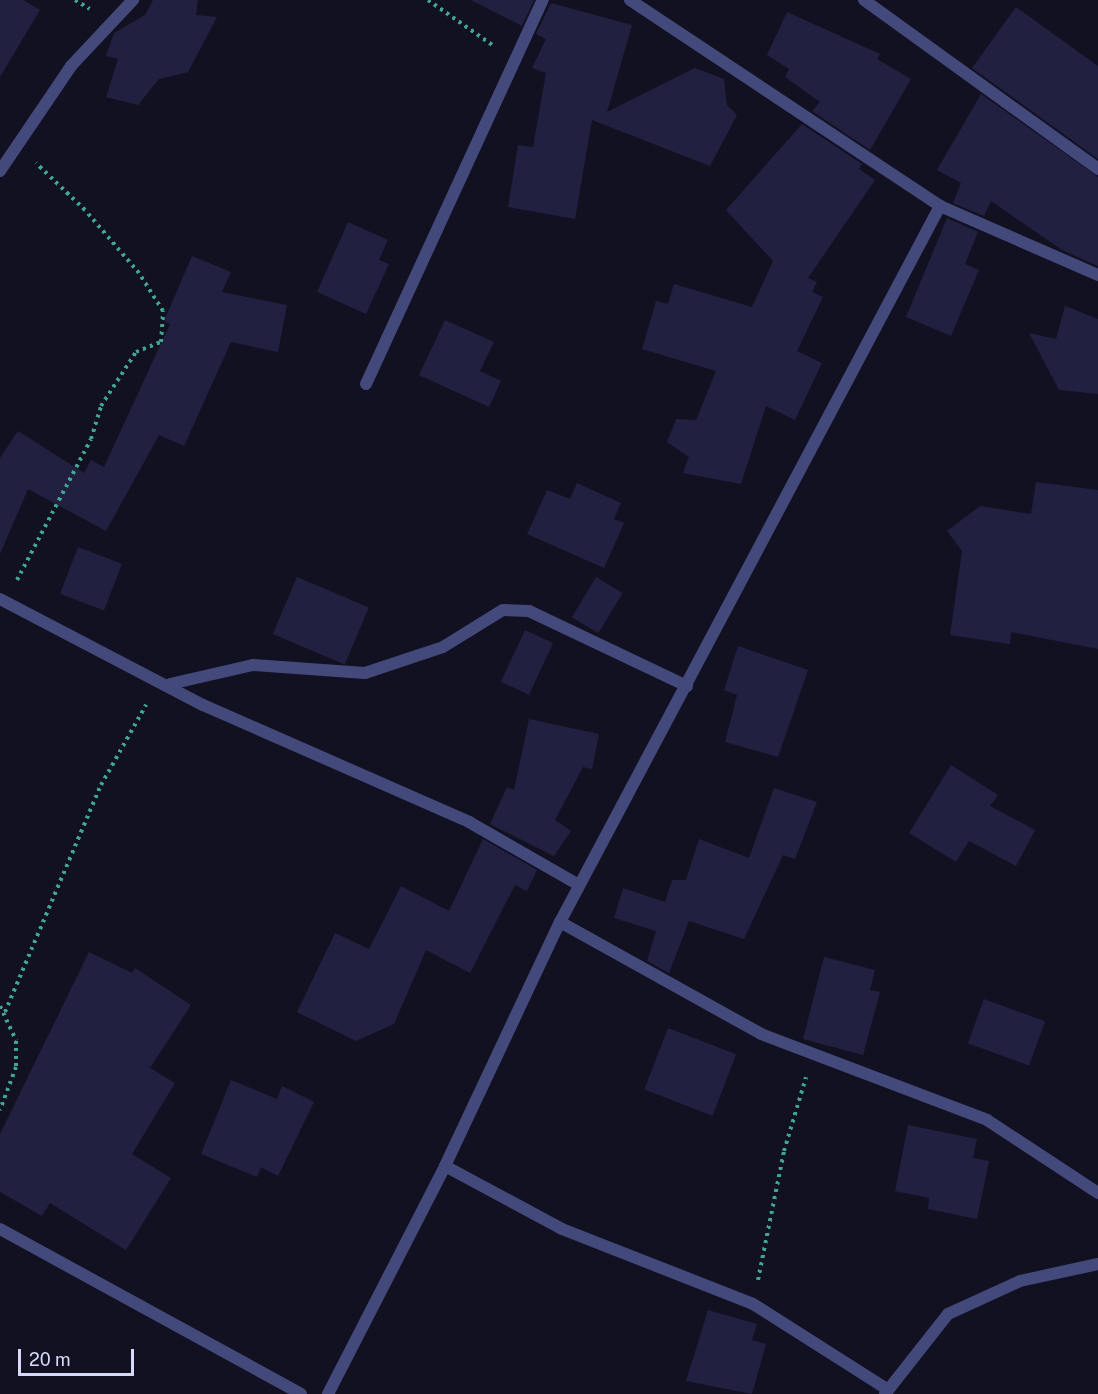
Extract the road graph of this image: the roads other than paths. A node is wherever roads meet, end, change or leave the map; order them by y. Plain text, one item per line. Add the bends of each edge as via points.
1 (133, 0) edge
2 (543, 0) edge
3 (630, 0) edge
4 (864, 0) edge
5 (1098, 169) edge
6 (0, 171) edge
7 (940, 206) junction
8 (1098, 274) edge
9 (366, 384) dead end
10 (4, 601) edge
11 (166, 683) junction
12 (687, 686) junction
13 (579, 885) junction
14 (560, 922) junction
15 (445, 1166) junction
16 (1098, 1193) edge
17 (0, 1229) edge
18 (1098, 1263) edge
19 (886, 1391) edge
20 (296, 1393) edge
21 (328, 1394) edge

1 - 6 street via 71,66
2 - 9 street via 512,58 480,142
3 - 7 street
4 - 5 street
7 - 8 street
7 - 12 street
10 - 11 street
11 - 12 street via 253,665 365,673 426,655 503,610 529,611
11 - 13 street via 322,760 469,822
12 - 13 street
13 - 14 street
14 - 15 street
14 - 16 street via 761,1034 987,1120
15 - 19 street via 562,1229 753,1304
15 - 21 street
17 - 20 street
18 - 19 street via 1020,1281 948,1314

